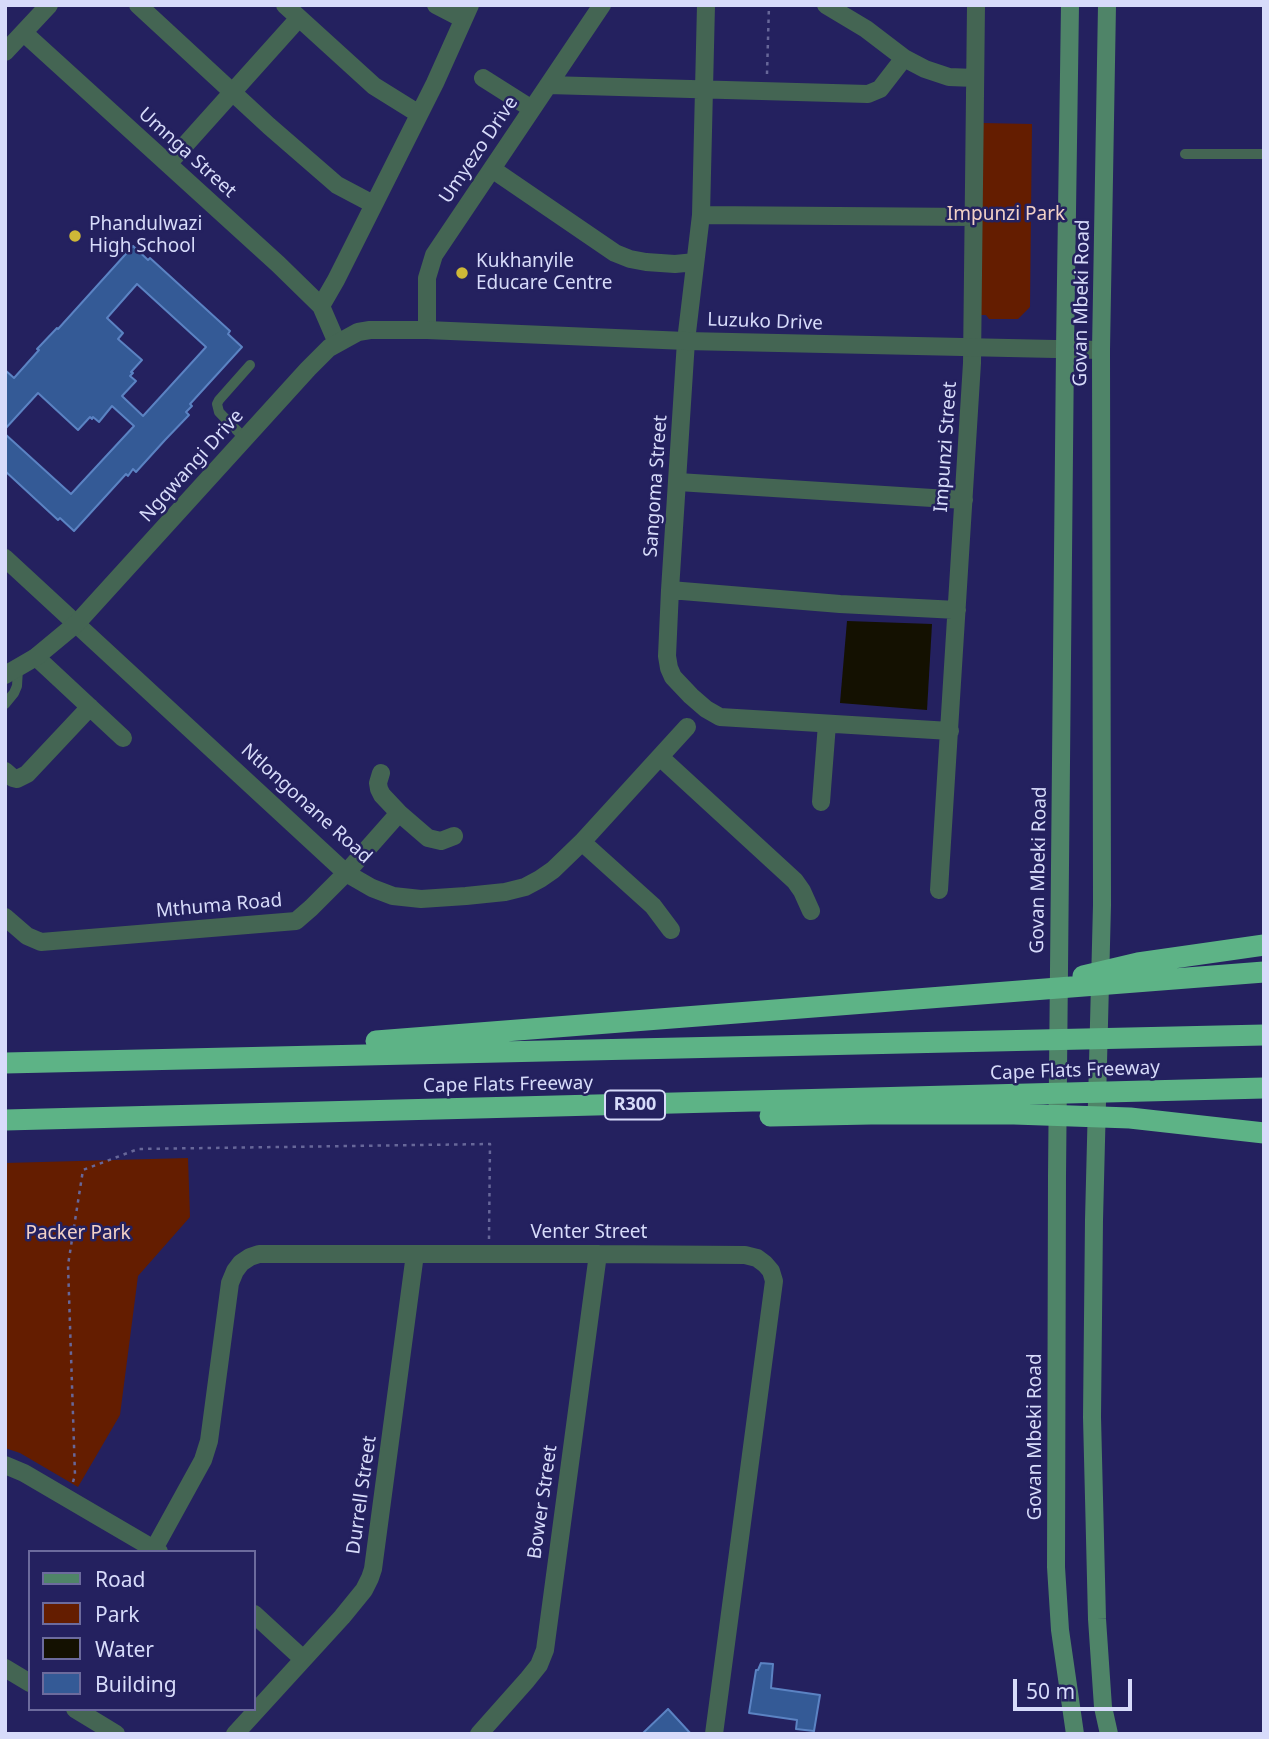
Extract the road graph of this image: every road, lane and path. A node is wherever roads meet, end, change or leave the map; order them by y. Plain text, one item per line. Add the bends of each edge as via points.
1 (49, 5) edge
2 (138, 5) edge
3 (285, 5) edge
4 (436, 5) edge
5 (602, 5) edge
6 (706, 5) edge
7 (769, 5) edge
8 (826, 5) edge
9 (976, 5) edge
10 (1070, 5) edge
11 (1107, 5) edge
12 (466, 12) edge
13 (299, 18) junction
14 (24, 33) junction
15 (5, 52) edge
16 (904, 58) junction
17 (483, 78) dead end
18 (975, 78) junction
19 (548, 85) junction
20 (704, 90) junction
21 (767, 92) junction
22 (233, 93) junction
23 (532, 109) junction
24 (419, 114) junction
25 (1185, 154) dead end
26 (1264, 154) edge
27 (168, 164) junction
28 (492, 169) junction
29 (373, 204) junction
30 (701, 215) junction
31 (974, 217) junction
32 (695, 262) junction
33 (321, 306) junction
34 (427, 330) junction
35 (687, 341) junction
36 (337, 343) junction
37 (972, 348) junction
38 (1065, 349) junction
39 (1101, 350) junction
40 (250, 365) dead end
41 (245, 439) junction
42 (678, 482) junction
43 (964, 500) junction
44 (5, 558) edge
45 (670, 590) junction
46 (957, 610) junction
47 (77, 623) junction
48 (36, 657) junction
49 (12, 671) edge
50 (5, 704) edge
51 (90, 707) junction
52 (827, 724) junction
53 (687, 727) dead end
54 (950, 731) junction
55 (123, 738) dead end
56 (660, 757) junction
57 (381, 773) dead end
58 (9, 775) edge
59 (821, 802) dead end
60 (399, 813) junction
61 (454, 836) dead end
62 (582, 842) junction
63 (346, 873) junction
64 (940, 890) dead end
65 (811, 911) dead end
66 (5, 917) edge
67 (671, 930) dead end
68 (1264, 945) edge
69 (1264, 972) edge
70 (1012, 993) junction
71 (1264, 1035) edge
72 (252, 1057) junction
73 (5, 1063) edge
74 (1264, 1088) edge
75 (588, 1106) junction
76 (5, 1120) edge
77 (1264, 1133) edge
78 (415, 1254) junction
79 (488, 1254) junction
80 (597, 1254) junction
81 (5, 1465) edge
82 (68, 1499) junction
83 (157, 1550) edge
84 (256, 1616) edge
85 (303, 1659) junction
86 (5, 1668) edge
87 (28, 1682) edge
88 (78, 1711) edge
89 (256, 1711) edge
90 (256, 1711) edge
91 (116, 1734) edge
92 (235, 1734) edge
93 (479, 1734) edge
94 (714, 1734) edge
95 (1075, 1734) edge
96 (1109, 1734) edge

1 - 14 street
2 - 22 street
3 - 13 street
4 - 12 street
5 - 19 street, Umyezo Drive
6 - 20 street, Sangoma Street
7 - 21 path
8 - 16 street
9 - 18 street, Impunzi Street
10 - 38 main road, Govan Mbeki Road
11 - 39 main road, Govan Mbeki Road
12 - 24 street
13 - 22 street
13 - 24 street via 373,86
14 - 15 street
14 - 27 street, Umnga Street
16 - 18 street via 949,77
16 - 21 street via 880,89 868,94
17 - 23 street
18 - 31 street, Impunzi Street
19 - 20 street
19 - 23 street, Umyezo Drive
20 - 21 street
20 - 30 street, Sangoma Street
22 - 27 street
22 - 29 street via 337,185
23 - 28 street, Umyezo Drive
24 - 29 street
25 - 26 lane
27 - 33 street, Umnga Street
28 - 32 street via 615,253 646,262
28 - 34 street, Umyezo Drive via 429,266
29 - 33 street
30 - 31 street
30 - 32 street, Sangoma Street
31 - 37 street, Impunzi Street
32 - 35 street, Sangoma Street
33 - 36 street, Umnga Street
34 - 35 street, Luzuko Drive
34 - 36 street, Ngqwangi Drive via 370,330
35 - 37 street, Luzuko Drive
35 - 42 street, Sangoma Street
36 - 41 street, Ngqwangi Drive
37 - 38 street, Luzuko Drive
37 - 43 street, Impunzi Street
38 - 39 street, Luzuko Drive
38 - 95 main road, Govan Mbeki Road via 1056,1567
39 - 96 main road, Govan Mbeki Road via 1101,905 1092,1417 1097,1619
40 - 41 lane via 217,404 222,417
41 - 47 street, Ngqwangi Drive
42 - 43 street
42 - 45 street, Sangoma Street
43 - 46 street, Impunzi Street
44 - 47 street, Ntlongonane Road
45 - 46 street
45 - 52 street, Sangoma Street via 669,668 706,709 720,717
46 - 54 street, Impunzi Street
47 - 48 street, Ngqwangi Drive
47 - 63 street, Ntlongonane Road
48 - 49 street, Ngqwangi Drive
48 - 51 street
49 - 50 lane via 16,686
51 - 55 street
51 - 58 street via 27,774 20,779
52 - 54 street, Sangoma Street
52 - 59 street
53 - 56 street, Ntlongonane Road
54 - 64 street, Impunzi Street
56 - 62 street, Ntlongonane Road
56 - 65 street via 794,881
57 - 60 street via 379,789
60 - 61 street via 428,838 441,841
60 - 63 street, Mthuma Road
62 - 63 street, Ntlongonane Road via 540,879 505,892 412,898 383,892
62 - 67 street via 653,906
63 - 66 street, Mthuma Road via 303,916 289,922 41,942
68 - 70 highway via 1138,963
69 - 70 highway
70 - 72 highway via 427,1037
71 - 72 highway, Cape Flats Freeway
72 - 73 highway, Cape Flats Freeway
74 - 75 highway, Cape Flats Freeway / R300
75 - 76 highway, Cape Flats Freeway / R300
75 - 77 highway via 750,1116 1117,1118
78 - 79 street, Venter Street
78 - 83 street, Venter Street via 259,1254 241,1263 230,1283 204,1460
78 - 85 street, Durrell Street via 373,1569 364,1590
79 - 80 street, Venter Street
79 - 82 path via 490,1144 138,1149 83,1170 68,1265 75,1475
80 - 93 street, Bower Street via 545,1650 539,1665
80 - 94 street, Venter Street via 745,1255 765,1264 774,1281
81 - 82 street
82 - 83 street
84 - 85 street
85 - 89 street, Durrell Street
86 - 87 street
88 - 91 street
90 - 92 street, Durrell Street

